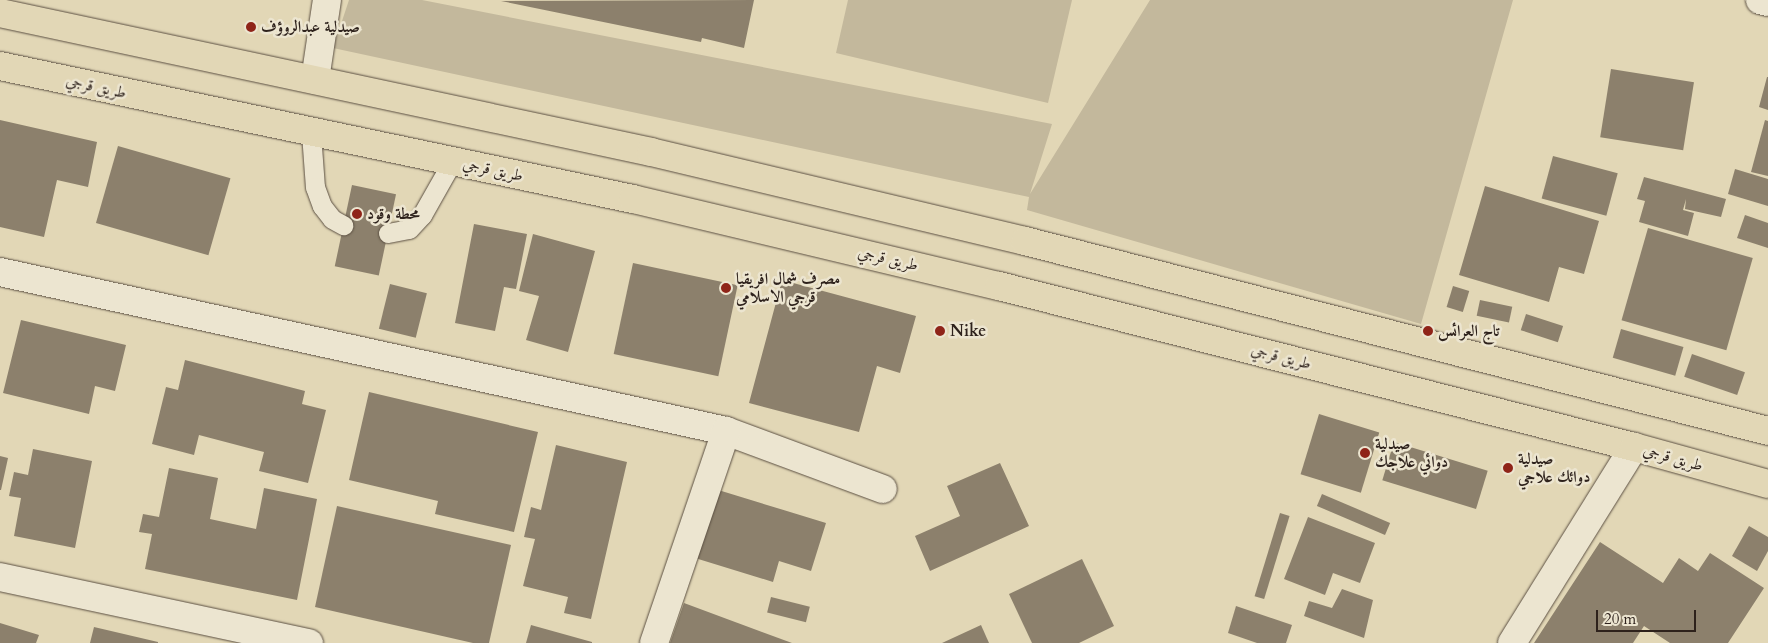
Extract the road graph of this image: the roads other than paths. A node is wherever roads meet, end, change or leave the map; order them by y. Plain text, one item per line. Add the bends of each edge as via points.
1 (327, 0) edge
2 (1760, 0) edge
3 (1768, 2) edge
4 (0, 13) edge
5 (0, 66) edge
6 (315, 80) junction
7 (311, 133) junction
8 (452, 162) junction
9 (344, 225) dead end
10 (388, 234) dead end
11 (0, 272) edge
12 (1766, 426) edge
13 (726, 431) junction
14 (1634, 447) junction
15 (1768, 484) edge
16 (883, 489) dead end
17 (0, 577) edge
18 (309, 643) edge
19 (654, 643) edge
20 (1512, 643) edge

1 - 6 street
2 - 3 street
4 - 6 highway
5 - 7 highway, طريق قرجي
6 - 12 highway via 651,152 1025,241
7 - 8 highway, طريق قرجي
7 - 9 lane via 315,186 322,206 332,219
8 - 10 lane via 422,215 409,228
8 - 14 highway, طريق قرجي via 633,199 999,286
11 - 13 street
13 - 16 street
13 - 19 street
14 - 15 highway, طريق قرجي
14 - 20 street
17 - 18 street

